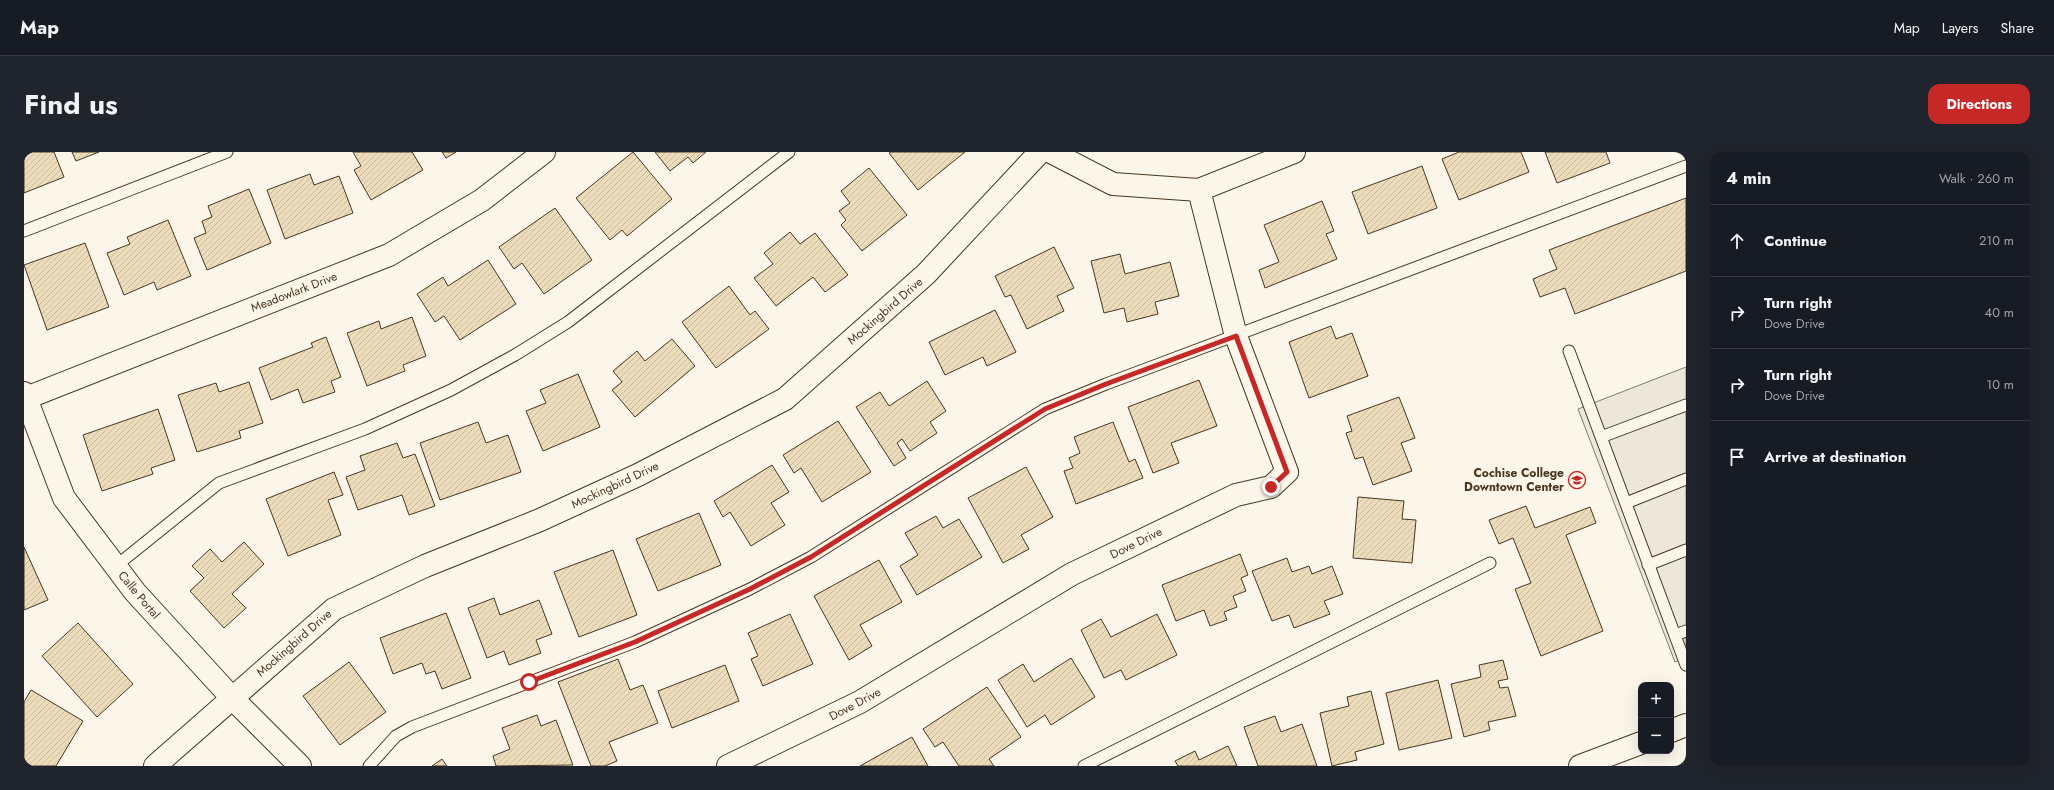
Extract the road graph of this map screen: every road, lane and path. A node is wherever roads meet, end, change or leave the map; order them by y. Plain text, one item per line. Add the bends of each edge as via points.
1 (227, 152) edge
2 (544, 152) edge
3 (789, 152) edge
4 (1040, 152) edge
5 (1051, 152) edge
6 (1294, 152) edge
7 (1686, 166) edge
8 (1199, 190) junction
9 (24, 231) edge
10 (1236, 336) junction
11 (1569, 351) dead end
12 (25, 395) edge
13 (1686, 405) edge
14 (1601, 437) junction
15 (1686, 479) edge
16 (1626, 503) junction
17 (1686, 550) edge
18 (1490, 563) dead end
19 (1648, 565) junction
20 (116, 566) junction
21 (1686, 631) edge
22 (1675, 635) junction
23 (1686, 665) edge
24 (232, 698) junction
25 (1686, 726) edge
26 (1674, 730) edge
27 (1638, 744) edge
28 (155, 766) edge
29 (300, 766) edge
30 (369, 766) edge
31 (728, 766) edge
32 (1084, 766) edge
33 (1580, 766) edge

1 - 9 lane
2 - 12 street, Meadowlark Drive via 482,200 389,255
3 - 20 lane via 568,322 521,351 451,390 365,429 219,482
4 - 24 street, Mockingbird Drive via 926,274 784,399 638,475 540,520 425,566 334,609
5 - 8 street via 1113,184
6 - 8 street
7 - 10 lane
8 - 10 street, Dove Drive
10 - 30 lane via 1045,409 811,557 635,642 412,727 396,736
10 - 31 street, Dove Drive via 1287,472 1271,487 1236,495 1072,574 860,702
11 - 14 lane
12 - 20 street, Calle Portal via 64,498
13 - 14 lane
14 - 16 lane
15 - 16 lane
16 - 19 lane
17 - 19 lane
18 - 32 lane
19 - 22 lane
20 - 24 street, Calle Portal via 135,592
21 - 22 lane
22 - 23 lane
24 - 28 street, Mockingbird Drive
24 - 29 street, Calle Portal
25 - 26 street
27 - 33 street

